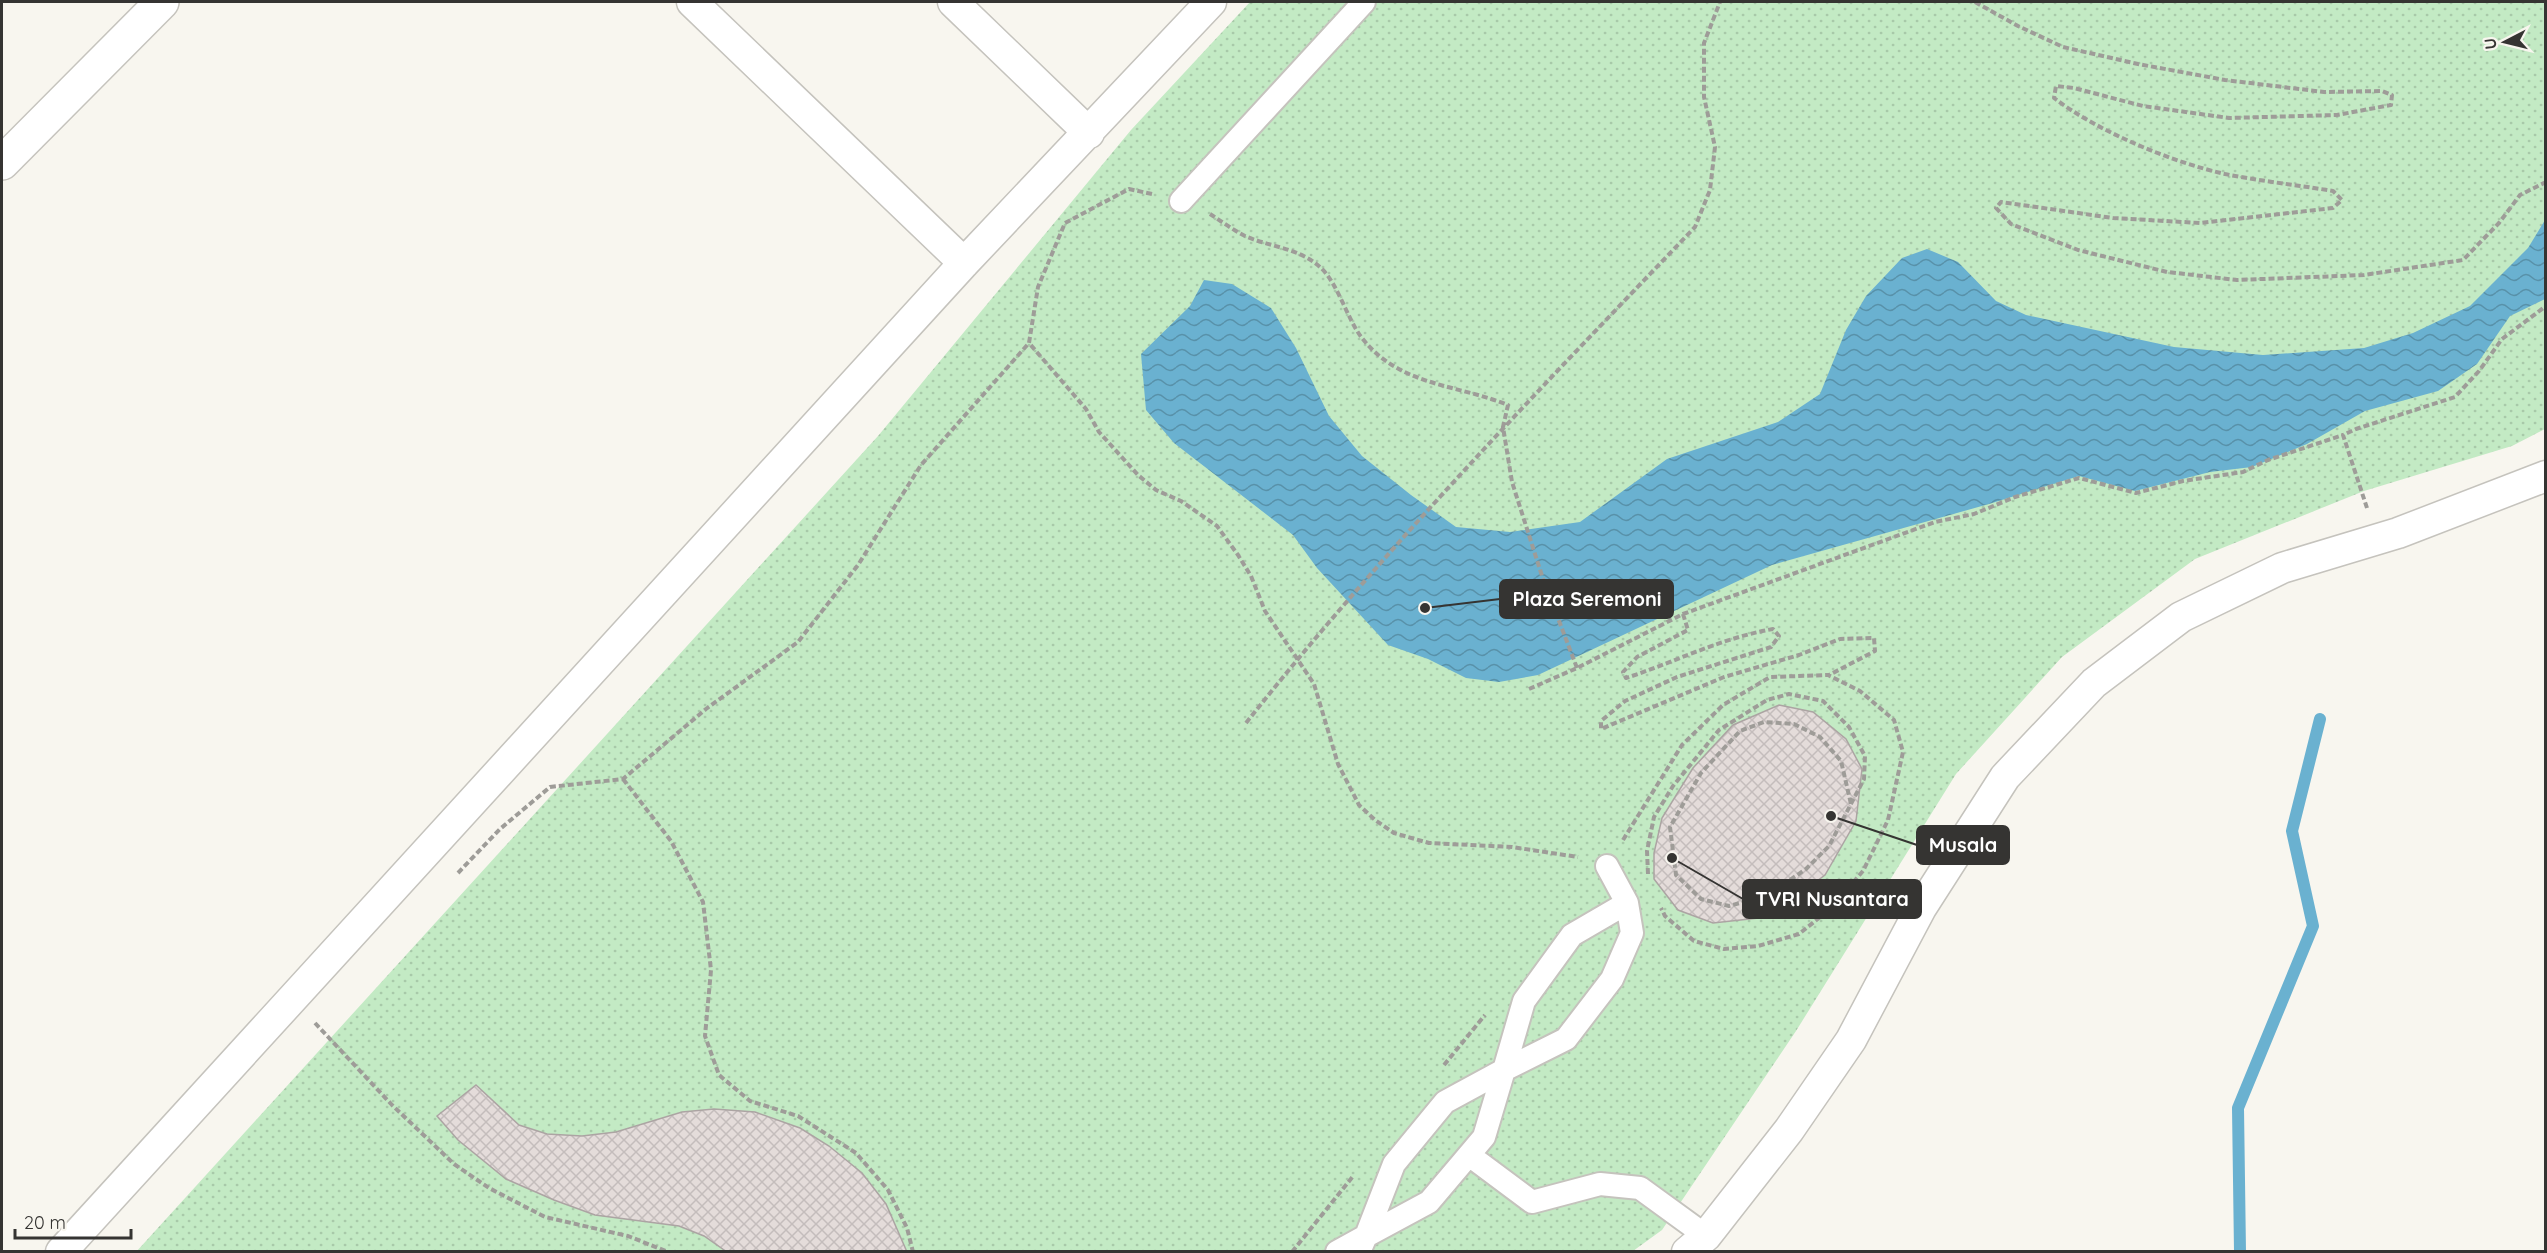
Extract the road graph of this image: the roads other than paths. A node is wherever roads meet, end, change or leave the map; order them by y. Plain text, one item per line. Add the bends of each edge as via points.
1 (162, 2) edge
2 (692, 2) edge
3 (953, 2) edge
4 (1211, 2) edge
5 (1364, 2) edge
6 (1089, 133) junction
7 (2, 163) edge
8 (1181, 201) road end
9 (964, 263) junction
10 (2546, 476) edge
11 (1607, 866) road end
12 (1627, 903) junction
13 (1504, 1070) junction
14 (1469, 1155) junction
15 (1362, 1244) edge
16 (1696, 1244) edge
17 (62, 1251) edge
18 (1337, 1251) edge

1 - 7 street
2 - 9 street
3 - 6 street
4 - 6 street
5 - 8 street
6 - 9 street
9 - 17 street
10 - 16 street via 2398,533 2282,568 2181,617 2086,692 2005,777 1921,908 1851,1040 1789,1130
11 - 12 street
12 - 13 street via 1572,935 1524,1001
12 - 13 street via 1632,933 1612,979 1566,1039
13 - 14 street via 1484,1137
13 - 15 street via 1445,1102 1394,1164
14 - 15 street via 1430,1202
14 - 16 street via 1532,1202 1600,1184 1640,1188
15 - 18 street

